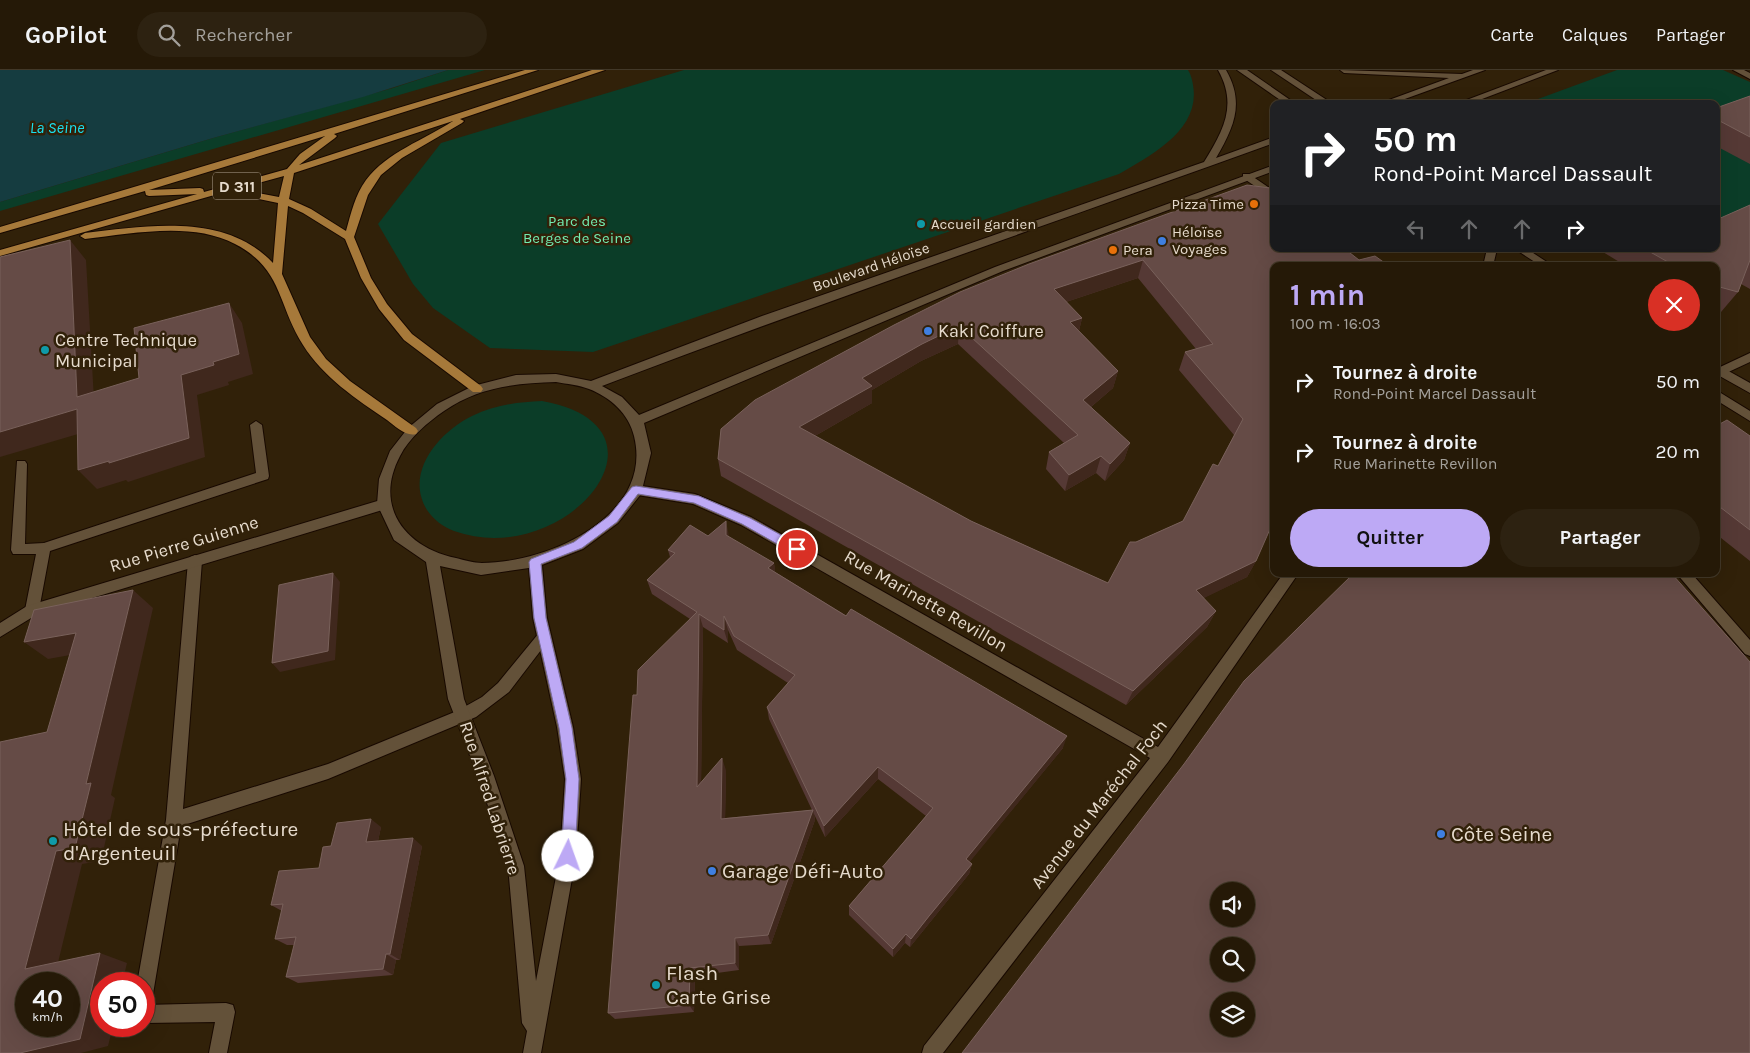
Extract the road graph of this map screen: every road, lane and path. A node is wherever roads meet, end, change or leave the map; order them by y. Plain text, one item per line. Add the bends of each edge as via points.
1 (534, 70) edge
2 (601, 70) edge
3 (1222, 70) edge
4 (1241, 70) edge
5 (1275, 70) edge
6 (1344, 70) edge
7 (1481, 70) edge
8 (1554, 70) edge
9 (1737, 70) edge
10 (1461, 76) junction
11 (1750, 76) edge
12 (1488, 94) junction
13 (1286, 100) edge
14 (1323, 100) edge
15 (1393, 100) edge
16 (1471, 100) edge
17 (1486, 100) edge
18 (473, 112) junction
19 (341, 129) junction
20 (1270, 141) edge
21 (1209, 162) junction
22 (1270, 170) edge
23 (290, 171) junction
24 (1246, 176) junction
25 (222, 190) junction
26 (129, 193) junction
27 (1270, 193) edge
28 (284, 200) junction
29 (0, 230) edge
30 (349, 236) junction
31 (52, 238) junction
32 (1528, 252) edge
33 (0, 253) edge
34 (1542, 262) edge
35 (277, 274) junction
36 (1750, 357) edge
37 (1720, 369) edge
38 (1720, 370) edge
39 (592, 385) junction
40 (477, 389) junction
41 (1750, 389) edge
42 (1720, 398) edge
43 (1750, 417) edge
44 (637, 421) junction
45 (256, 425) dead end
46 (412, 431) junction
47 (21, 464) dead end
48 (636, 490) junction
49 (384, 504) junction
50 (44, 548) junction
51 (432, 559) junction
52 (195, 561) junction
53 (535, 562) junction
54 (1289, 577) edge
55 (1687, 577) edge
56 (32, 610) junction
57 (0, 631) edge
58 (544, 636) junction
59 (1750, 650) edge
60 (463, 716) junction
61 (1162, 757) junction
62 (174, 820) junction
63 (148, 972) edge
64 (155, 1014) edge
65 (532, 1046) edge
66 (218, 1053) edge
67 (931, 1053) edge

1 - 19 main road, D 311
2 - 18 main road, D 311
3 - 21 main road via 1231,92 1232,113 1229,127
4 - 13 main road
5 - 14 main road
6 - 10 main road
7 - 10 main road
8 - 12 main road
9 - 11 main road
10 - 15 main road
12 - 16 main road
12 - 17 main road
18 - 23 main road, D 311
18 - 30 main road via 400,157 370,182
19 - 23 main road via 298,161
19 - 26 main road, D 311
20 - 21 main road, Boulevard Héloïse
21 - 39 main road, Boulevard Héloïse
22 - 24 main road
23 - 25 main road, D 311
23 - 28 main road
24 - 27 main road
24 - 44 main road via 990,272
25 - 26 main road
25 - 28 main road
25 - 31 main road, D 311
26 - 29 main road, D 311
28 - 30 main road
28 - 35 main road
30 - 40 main road via 366,278 382,306 408,337
31 - 33 main road, D 311
31 - 35 main road via 177,228 205,231 232,238 254,250
32 - 34 main road
35 - 46 main road via 310,347 324,365 344,384
36 - 37 main road
38 - 41 main road
39 - 40 main road via 536,378 516,379
39 - 44 main road via 618,400
40 - 46 main road via 441,407
42 - 43 main road
44 - 48 main road via 645,453
45 - 50 lane via 263,476
46 - 49 main road via 394,454 385,479
47 - 50 main road via 18,550
48 - 53 main road via 613,519 578,545
48 - 61 main road, Rue Marinette Revillon via 695,499 746,521
49 - 51 main road via 399,536
49 - 52 main road, Rue Pierre Guienne
50 - 56 main road
51 - 53 main road via 481,569
51 - 60 main road, Rue Alfred Labrierre via 456,699
52 - 56 main road, Rue Pierre Guienne
52 - 62 main road
53 - 58 main road, Rue Alfred Labrierre
54 - 61 main road, Avenue du Maréchal Foch
55 - 59 main road
56 - 57 main road, Rue Pierre Guienne
58 - 60 main road via 508,682 487,702
58 - 65 main road, Rue Alfred Labrierre via 573,779 568,856
60 - 62 main road via 376,754 244,800
60 - 65 main road, Rue Alfred Labrierre via 516,866
61 - 67 main road, Avenue du Maréchal Foch
62 - 63 main road
64 - 66 main road via 226,1012

